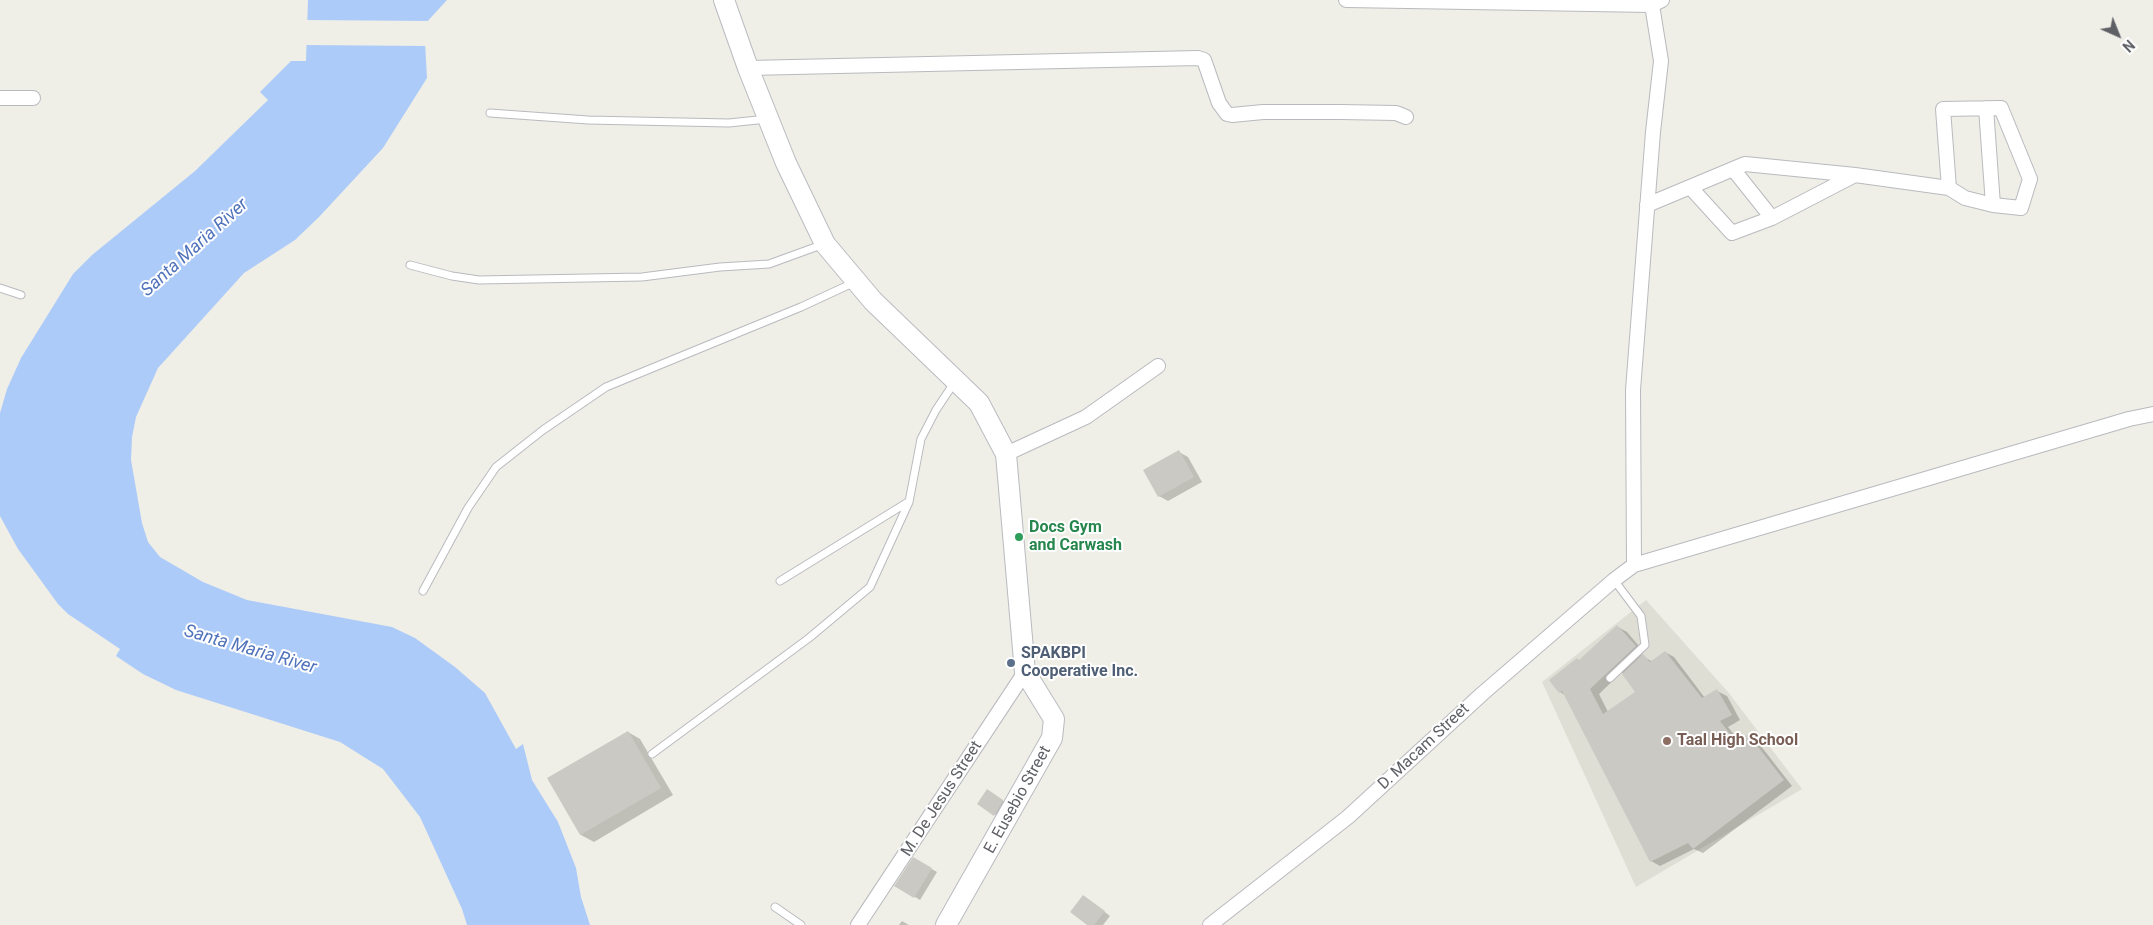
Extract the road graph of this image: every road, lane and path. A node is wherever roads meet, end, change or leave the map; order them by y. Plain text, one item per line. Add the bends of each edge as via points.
1 (724, 0) edge
2 (1346, 0) edge
3 (1655, 2) edge
4 (748, 68) junction
5 (0, 98) edge
6 (33, 98) dead end
7 (1986, 108) junction
8 (490, 113) dead end
9 (1406, 117) dead end
10 (769, 119) junction
11 (1733, 169) junction
12 (1855, 175) junction
13 (1690, 187) junction
14 (1949, 188) junction
15 (1647, 205) junction
16 (1993, 205) junction
17 (1772, 218) junction
18 (825, 244) junction
19 (410, 265) dead end
20 (855, 282) junction
21 (0, 288) edge
22 (21, 295) dead end
23 (1158, 366) dead end
24 (956, 380) junction
25 (2153, 414) edge
26 (1006, 454) junction
27 (909, 502) junction
28 (1634, 565) junction
29 (1614, 580) junction
30 (780, 581) dead end
31 (423, 590) dead end
32 (1025, 672) junction
33 (1610, 678) dead end
34 (652, 754) dead end
35 (775, 907) dead end
36 (801, 925) edge
37 (858, 925) edge
38 (946, 925) edge
39 (1210, 925) edge

1 - 4 main road
2 - 3 street
3 - 15 street via 1661,61
4 - 9 street via 1198,58 1204,60 1219,103 1226,114 1232,116 1264,112 1331,112 1396,113
4 - 10 main road
5 - 6 street
7 - 14 street via 1942,109
7 - 16 street
7 - 16 street via 2001,108 2030,179 2021,208
8 - 10 lane via 588,120 729,123
10 - 18 main road
11 - 12 street via 1745,164
11 - 13 street
11 - 17 street
12 - 14 street
12 - 17 street
13 - 15 street
13 - 17 street via 1732,233
14 - 16 street via 1965,198
15 - 28 street via 1633,390
18 - 19 lane via 769,264 642,277 479,280
18 - 20 main road
20 - 24 main road
20 - 31 lane via 606,387 543,430 496,467 468,508
21 - 22 lane
23 - 26 street via 1086,417
24 - 26 main road via 979,402
24 - 27 lane via 921,439
25 - 28 street
26 - 32 main road
27 - 30 lane
27 - 34 lane via 870,587 808,638
28 - 29 street, D. Macam Street
29 - 33 lane via 1641,616 1645,645
29 - 39 street, D. Macam Street via 1482,694 1348,817
32 - 37 street, M. De Jesus Street
32 - 38 main road, E. Eusebio Street via 1054,719 1052,738
35 - 36 lane

